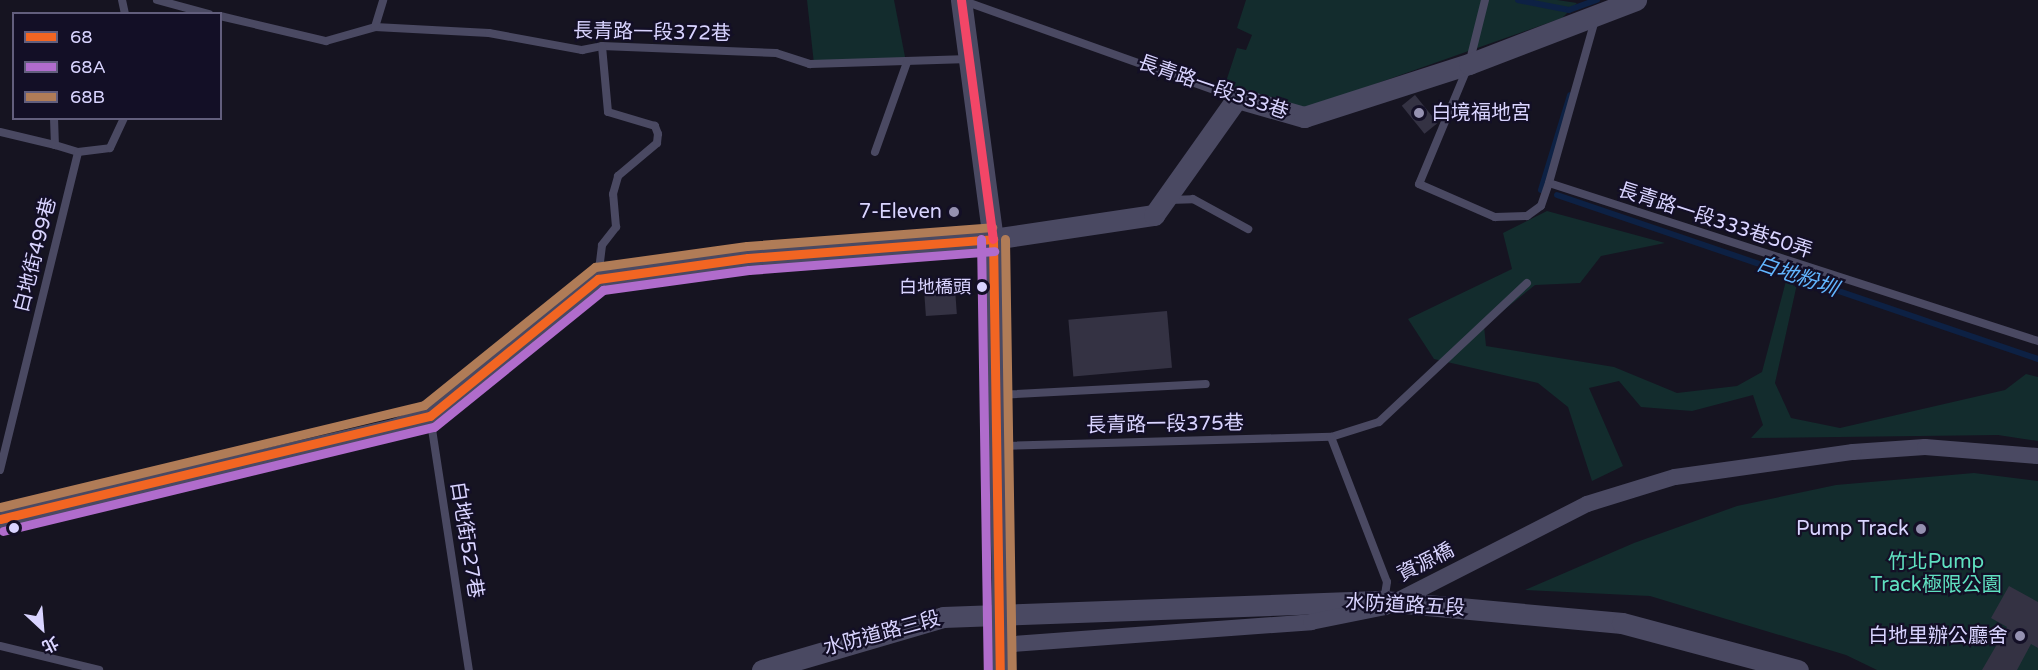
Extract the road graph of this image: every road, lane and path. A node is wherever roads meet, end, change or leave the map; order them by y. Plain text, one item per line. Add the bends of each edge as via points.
1 (157, 0) edge
2 (383, 0) edge
3 (961, 0) edge
4 (1485, 0) edge
5 (1636, 0) edge
6 (202, 12) edge
7 (1597, 14) junction
8 (222, 16) edge
9 (375, 27) junction
10 (602, 46) junction
11 (969, 59) junction
12 (907, 62) junction
13 (1469, 64) junction
14 (1237, 98) junction
15 (54, 120) edge
16 (123, 120) edge
17 (0, 132) edge
18 (55, 146) junction
19 (78, 152) junction
20 (875, 152) dead end
21 (1550, 183) junction
22 (1169, 200) junction
23 (1248, 229) dead end
24 (993, 239) junction
25 (598, 279) junction
26 (1527, 283) dead end
27 (2038, 341) edge
28 (1206, 384) dead end
29 (997, 395) junction
30 (430, 416) junction
31 (1332, 437) junction
32 (999, 446) junction
33 (2038, 456) edge
34 (0, 471) edge
35 (0, 519) edge
36 (1383, 601) junction
37 (1005, 614) joint
38 (1000, 645) junction
39 (0, 646) edge
40 (99, 670) edge
41 (469, 670) edge
42 (762, 670) edge
43 (1000, 670) edge
44 (1798, 670) edge

1 - 6 lane
2 - 9 lane
3 - 11 street
3 - 14 lane, 長青路一段333巷
4 - 13 lane
5 - 7 street, 長青路一段333巷
7 - 13 street, 長青路一段333巷
7 - 21 lane
8 - 9 lane, 長青路一段372巷 via 326,41
9 - 10 lane, 長青路一段372巷 via 489,33 582,50
10 - 12 lane, 長青路一段372巷 via 776,53 810,64
10 - 25 lane via 608,112 655,126 658,134 657,143 618,176 613,194 616,227 603,245
11 - 12 lane, 長青路一段372巷
11 - 24 street
12 - 20 lane
13 - 14 street, 長青路一段333巷 via 1304,117
13 - 21 lane via 1419,184 1495,217 1527,216 1541,206
14 - 22 street
15 - 18 lane
16 - 19 lane via 110,148
17 - 18 lane
18 - 19 lane
19 - 34 lane, 白地街499巷
21 - 27 lane, 長青路一段333巷50弄
22 - 23 lane via 1193,199
22 - 24 street via 1154,215
24 - 25 street via 748,258
24 - 29 street
25 - 30 street
26 - 31 lane, 長青路一段375巷 via 1379,422
28 - 29 lane
29 - 32 street
30 - 35 street via 393,429
30 - 41 lane, 白地街527巷
31 - 32 lane, 長青路一段375巷
31 - 36 lane via 1387,582
32 - 38 street, bridge
33 - 38 street, 資源橋, bridge via 1925,447 1854,452 1675,477 1587,504 1385,607 1299,623
36 - 37 street, 水防道路五段
36 - 44 street, 水防道路五段 via 1622,623
37 - 42 street, 水防道路三段 via 943,617
38 - 43 street, bridge
39 - 40 lane

